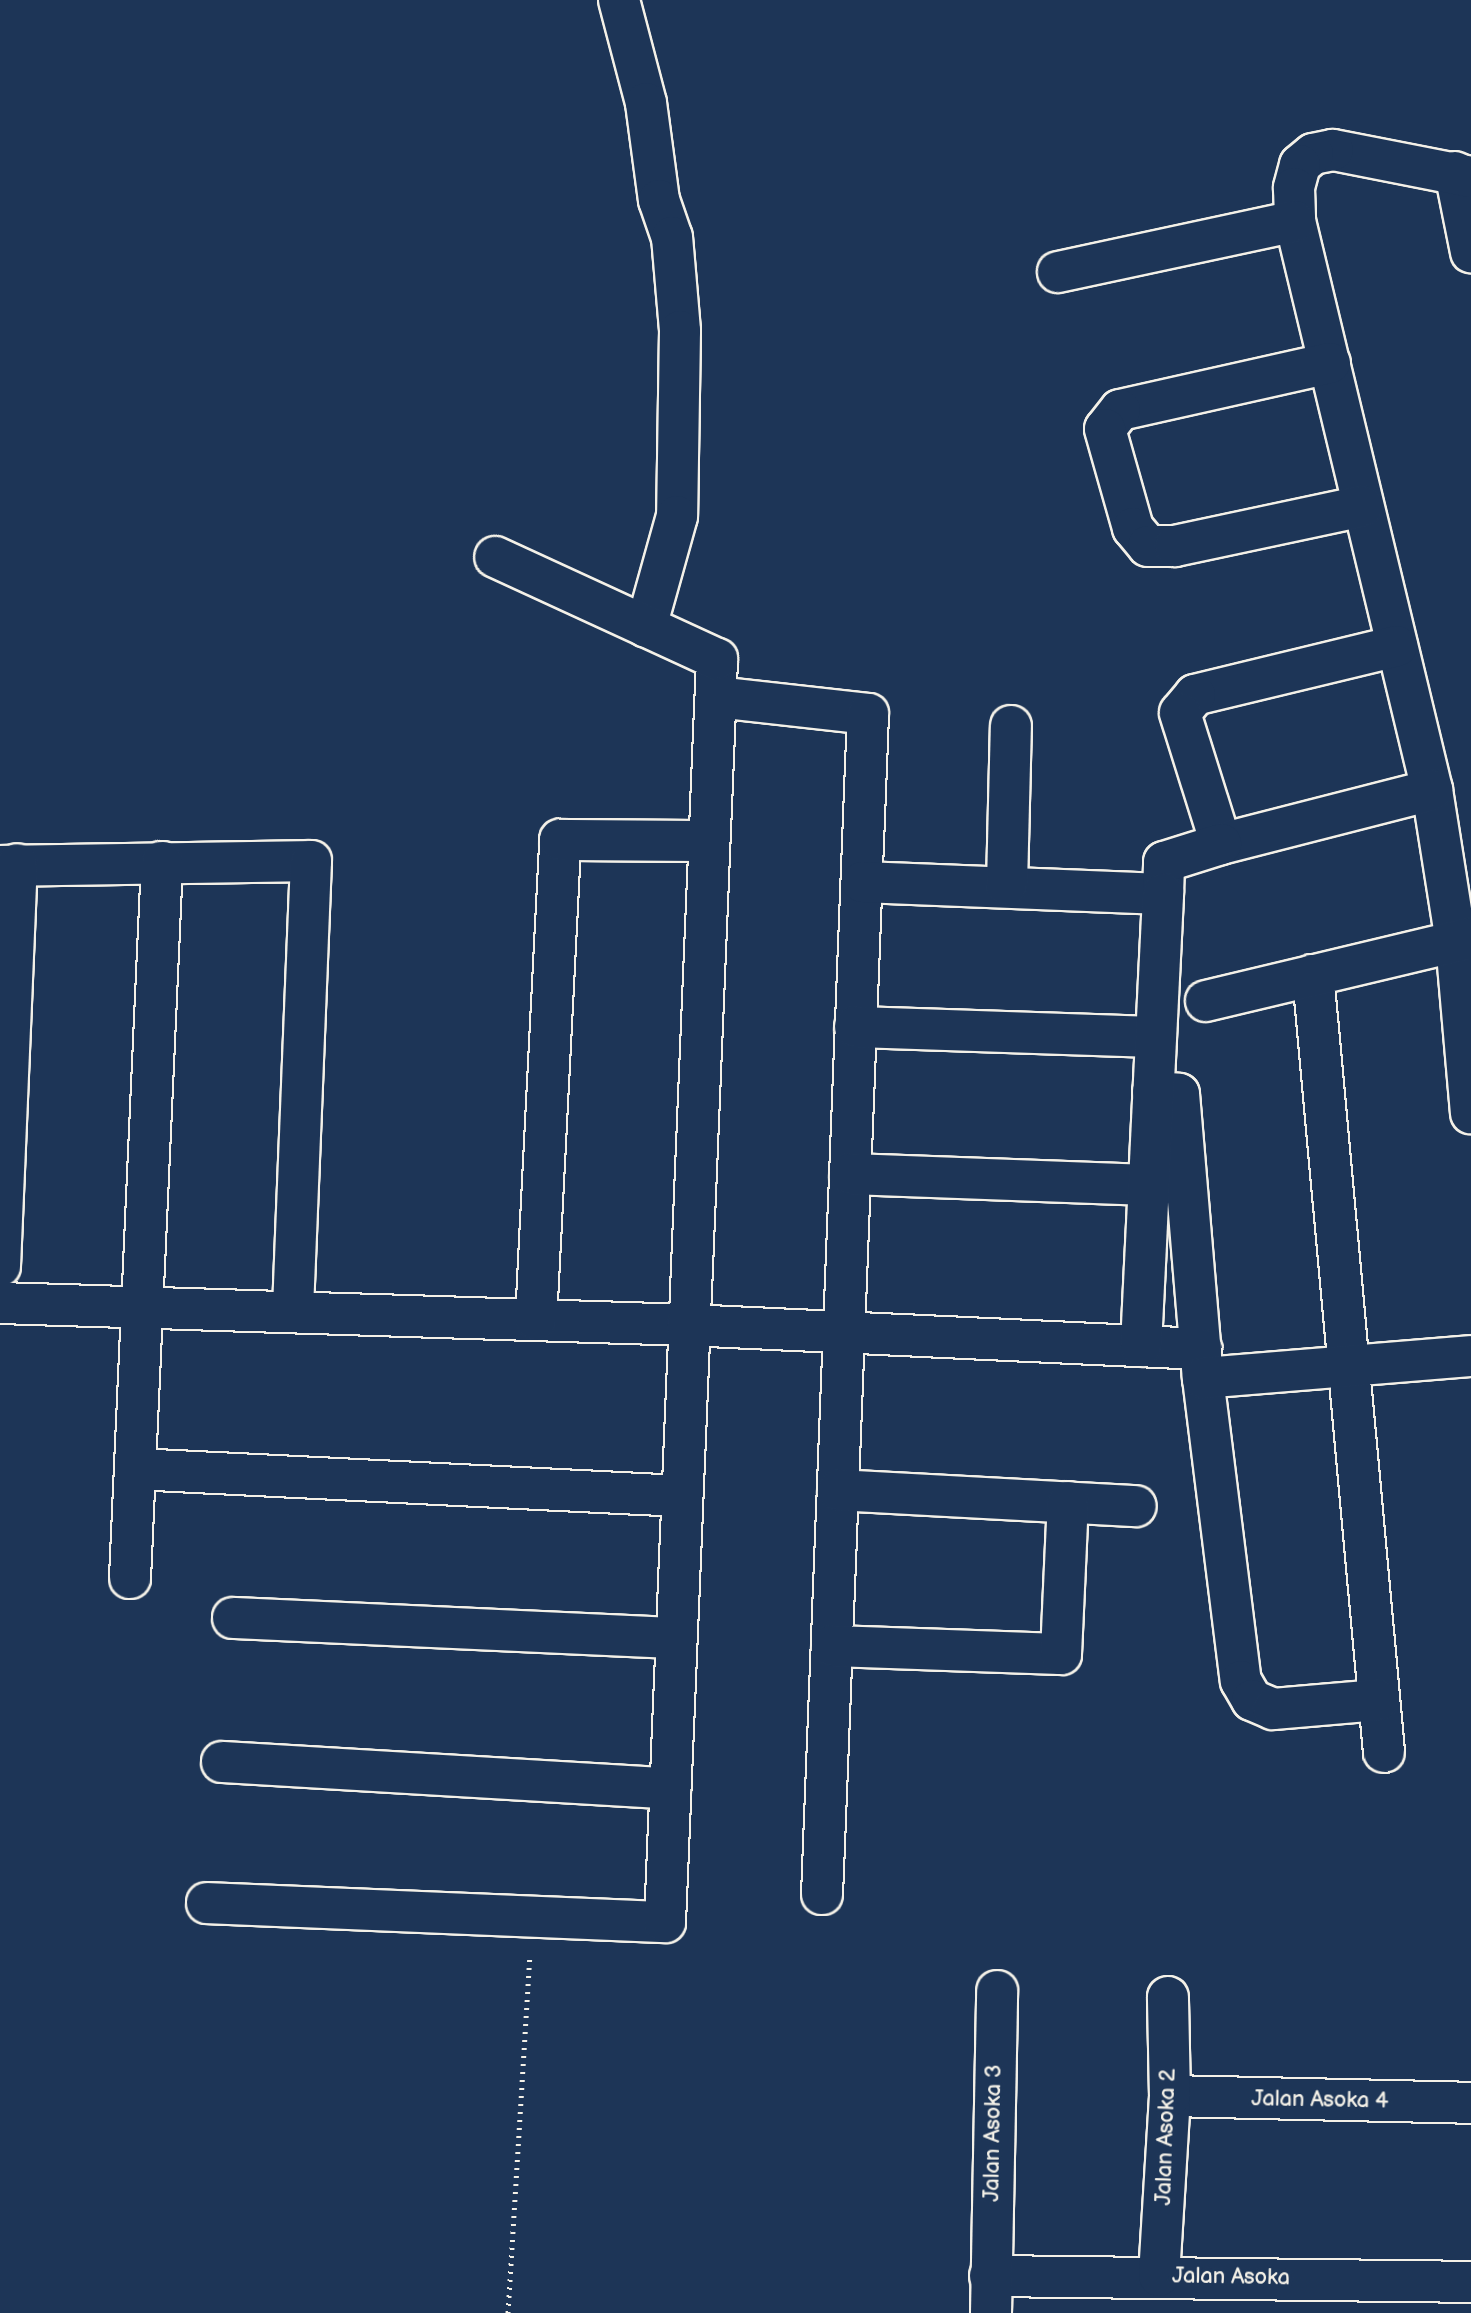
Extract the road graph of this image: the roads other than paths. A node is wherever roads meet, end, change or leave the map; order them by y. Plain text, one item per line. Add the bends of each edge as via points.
1 (619, 0) edge
2 (1463, 174) edge
3 (1295, 221) junction
4 (1471, 252) edge
5 (1058, 272) dead end
6 (1330, 363) junction
7 (1363, 506) junction
8 (495, 557) dead end
9 (646, 627) junction
10 (1397, 646) junction
11 (717, 697) junction
12 (1011, 726) dead end
13 (1432, 790) junction
14 (708, 841) junction
15 (1221, 844) junction
16 (162, 862) junction
17 (8, 865) edge
18 (862, 882) junction
19 (1007, 885) junction
20 (1163, 894) junction
21 (1464, 940) edge
22 (1313, 975) junction
23 (1206, 1001) dead end
24 (5, 1017) edge
25 (855, 1027) junction
26 (1156, 1037) junction
27 (1153, 1092) junction
28 (1471, 1113) edge
29 (2, 1163) edge
30 (850, 1174) junction
31 (1149, 1185) junction
32 (0, 1266) edge
33 (0, 1303) edge
34 (142, 1305) junction
35 (293, 1310) junction
36 (536, 1320) junction
37 (687, 1325) junction
38 (844, 1332) junction
39 (1141, 1346) junction
40 (1471, 1356) edge
41 (1202, 1364) junction
42 (1348, 1366) junction
43 (135, 1469) junction
44 (838, 1490) junction
45 (681, 1496) junction
46 (1068, 1502) junction
47 (1136, 1506) dead end
48 (130, 1578) dead end
49 (233, 1618) dead end
50 (675, 1638) junction
51 (832, 1646) junction
52 (1379, 1700) junction
53 (1384, 1752) dead end
54 (222, 1762) dead end
55 (670, 1789) junction
56 (822, 1894) dead end
57 (207, 1903) dead end
58 (997, 1991) dead end
59 (1168, 1997) dead end
60 (1170, 2096) junction
61 (1471, 2103) edge
62 (1159, 2276) junction
63 (1471, 2282) edge
64 (990, 2294) edge

1 - 9 street via 646,103 659,200 672,237 680,331 677,516
2 - 3 street via 1333,150 1313,154 1300,165
2 - 4 street
3 - 5 street
3 - 6 street
6 - 7 street
6 - 7 street via 1120,410 1105,429 1133,528 1148,546 1175,546
7 - 10 street
8 - 9 street
9 - 11 street via 717,659
10 - 13 street
10 - 15 street via 1195,695 1180,713
11 - 14 street
11 - 18 street via 868,714
12 - 19 street
13 - 15 street
13 - 21 street
14 - 36 street via 560,840
14 - 37 street
15 - 20 street via 1164,862
16 - 17 street
16 - 34 street
16 - 35 street via 311,861
17 - 24 street
18 - 19 street
18 - 25 street
19 - 20 street
20 - 26 street
21 - 22 street
21 - 28 street
22 - 23 street
22 - 42 street
24 - 29 street
25 - 26 street
25 - 30 street
26 - 27 street
27 - 31 street
27 - 41 street via 1179,1094
29 - 32 street
30 - 31 street
30 - 38 street
31 - 39 street
33 - 34 street
34 - 35 street
34 - 43 street
35 - 36 street
36 - 37 street
37 - 38 street
37 - 45 street
38 - 39 street
38 - 44 street
39 - 41 street
40 - 42 street
41 - 42 street
41 - 52 street via 1241,1681 1252,1700 1273,1709
42 - 52 street
43 - 45 street
43 - 48 street
44 - 46 street
44 - 51 street
45 - 50 street
46 - 47 street
46 - 51 street via 1061,1654
49 - 50 street
50 - 55 street
51 - 56 street
52 - 53 street
54 - 55 street
55 - 57 street via 665,1922
58 - 64 street, Jalan Asoka 3
59 - 60 street, Jalan Asoka 2
60 - 61 street, Jalan Asoka 4
60 - 62 street, Jalan Asoka 2
62 - 63 street, Jalan Asoka
62 - 64 street, Jalan Asoka

